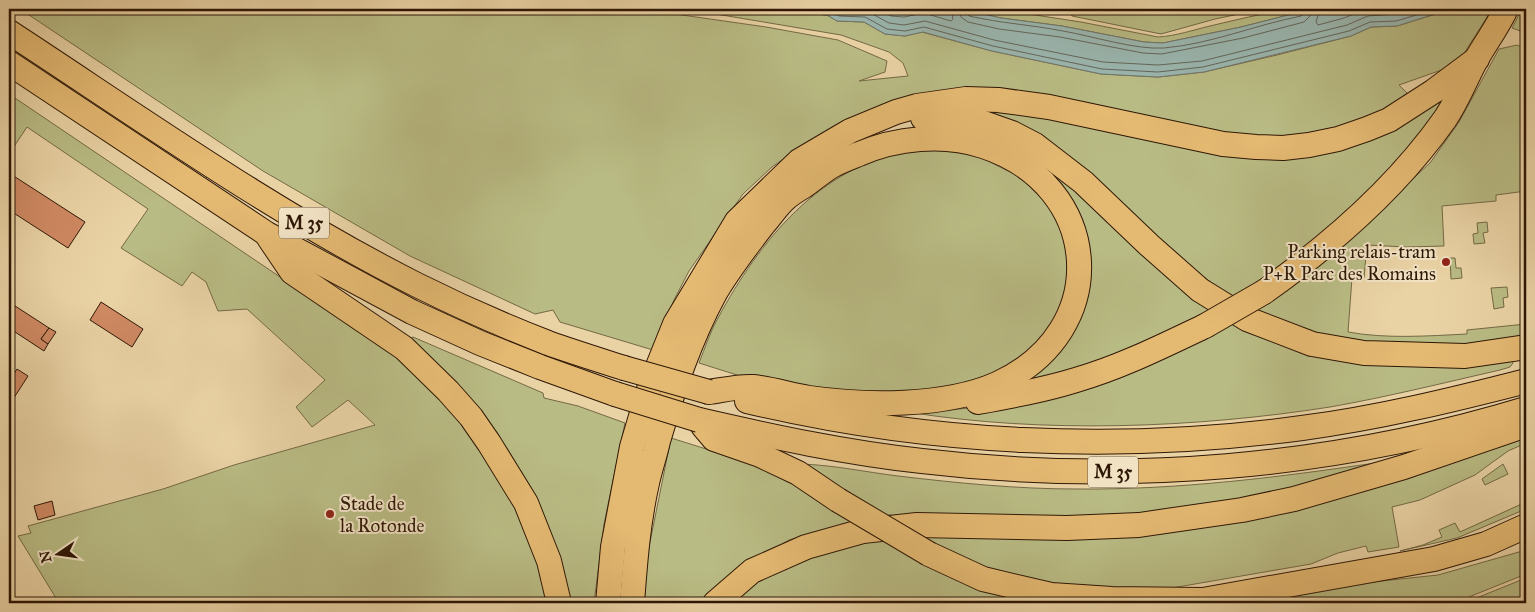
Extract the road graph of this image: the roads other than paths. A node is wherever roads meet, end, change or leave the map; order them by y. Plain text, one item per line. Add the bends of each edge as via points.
1 (1503, 16) edge
2 (9, 32) edge
3 (1477, 59) junction
4 (9, 63) edge
5 (871, 123) junction
6 (266, 234) junction
7 (1526, 347) edge
8 (1526, 381) edge
9 (709, 392) junction
10 (939, 400) junction
11 (1522, 418) edge
12 (699, 420) junction
13 (1526, 526) edge
14 (1526, 538) edge
15 (1330, 578) junction
16 (1196, 601) edge
17 (559, 603) edge
18 (608, 603) edge
19 (632, 603) edge
20 (715, 603) edge

1 - 3 highway
2 - 9 highway, M 35, bridge via 292,217 417,285 549,343
3 - 5 highway via 1389,120 1338,139 1284,148 1223,144 1049,107 998,100 966,99 917,106
3 - 10 highway, bridge via 1446,117 1391,184 1320,250 1264,292 1204,326 1135,359 1077,380 966,404
4 - 6 highway, M 35
5 - 7 highway via 956,117 1012,133 1066,168 1200,290 1247,319 1312,344 1364,352 1465,356
5 - 18 highway via 850,131 799,161 737,221 675,324 650,386 632,447 613,547
6 - 12 highway, M 35, bridge via 412,312 488,347 614,394
6 - 17 highway via 292,272 404,348 470,417 526,504 549,561
8 - 9 highway, M 35 via 1388,414 1303,428 1138,442 1030,441 922,432 796,413
9 - 10 highway via 750,387 811,398 854,401
10 - 19 highway via 973,392 1013,376 1052,344 1074,303 1080,266 1073,227 1047,186 1018,162 980,145 933,138 888,144 831,166 784,200 747,246 716,293 672,392 646,484
11 - 12 highway, M 35 via 1304,457 1148,472 1025,470 922,461 792,442
11 - 20 highway via 1395,470 1294,499 1242,510 1139,525 1068,528 917,525 863,531 806,547 752,571
12 - 16 highway, bridge via 714,439 798,473 930,554 983,579 1051,595
13 - 15 highway via 1460,553
14 - 15 highway via 1460,564 1433,570
15 - 16 highway

